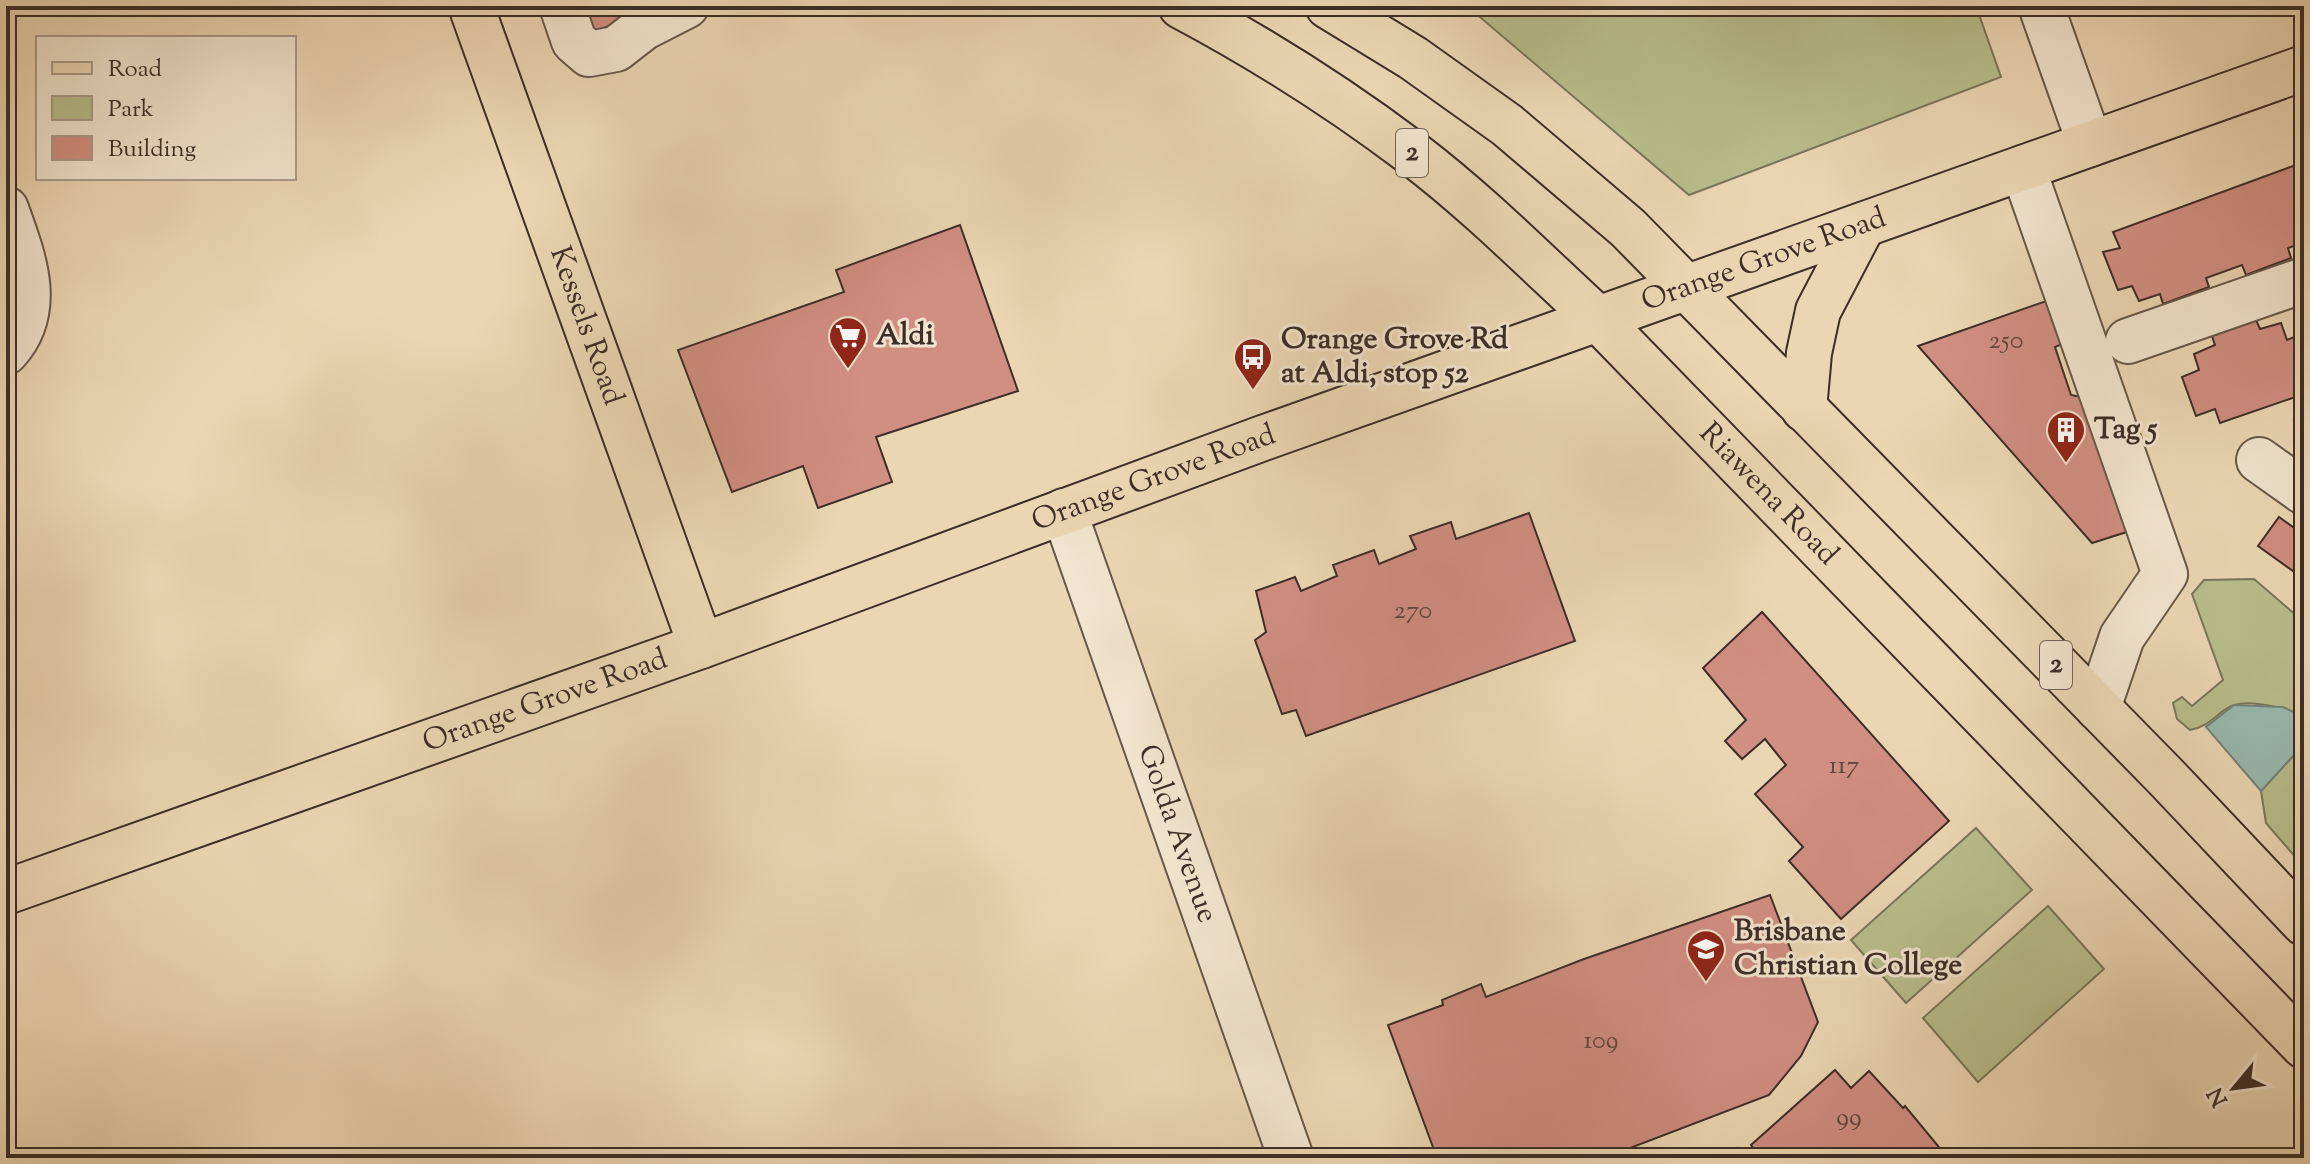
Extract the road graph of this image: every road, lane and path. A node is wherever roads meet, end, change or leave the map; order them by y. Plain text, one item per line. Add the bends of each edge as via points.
1 (471, 6) edge
2 (562, 6) edge
3 (686, 6) edge
4 (1181, 6) edge
5 (1328, 6) edge
6 (2041, 6) edge
7 (2304, 68) edge
8 (2090, 144) junction
9 (2023, 168) junction
10 (6, 209) edge
11 (1863, 225) junction
12 (2304, 280) edge
13 (1688, 287) junction
14 (1599, 320) junction
15 (2128, 341) dead end
16 (11, 346) edge
17 (1804, 409) junction
18 (2259, 460) dead end
19 (2304, 492) edge
20 (1064, 511) junction
21 (701, 646) junction
22 (2098, 708) junction
23 (6, 892) edge
24 (2304, 923) edge
25 (2304, 1046) edge
26 (1291, 1158) edge

1 - 21 main road, Kessels Road
2 - 3 street via 574,41 589,54 616,49
4 - 14 main road, Riawena Road / 2 via 1271,55 1413,154
5 - 13 main road, 2 via 1507,125
6 - 8 street
7 - 8 main road, Orange Grove Road
8 - 9 main road, Orange Grove Road
9 - 11 main road, Orange Grove Road
9 - 22 street via 2165,574 2122,637
10 - 16 street via 27,268 29,308
11 - 13 main road, Orange Grove Road
11 - 17 main road via 1818,311
12 - 15 street
13 - 14 main road, Orange Grove Road
13 - 17 main road, 2
14 - 20 main road, Orange Grove Road
14 - 25 main road, Riawena Road / 2
17 - 22 main road, 2
18 - 19 street
20 - 21 main road, Orange Grove Road
20 - 26 street, Golda Avenue
21 - 23 main road, Orange Grove Road
22 - 24 main road, 2

